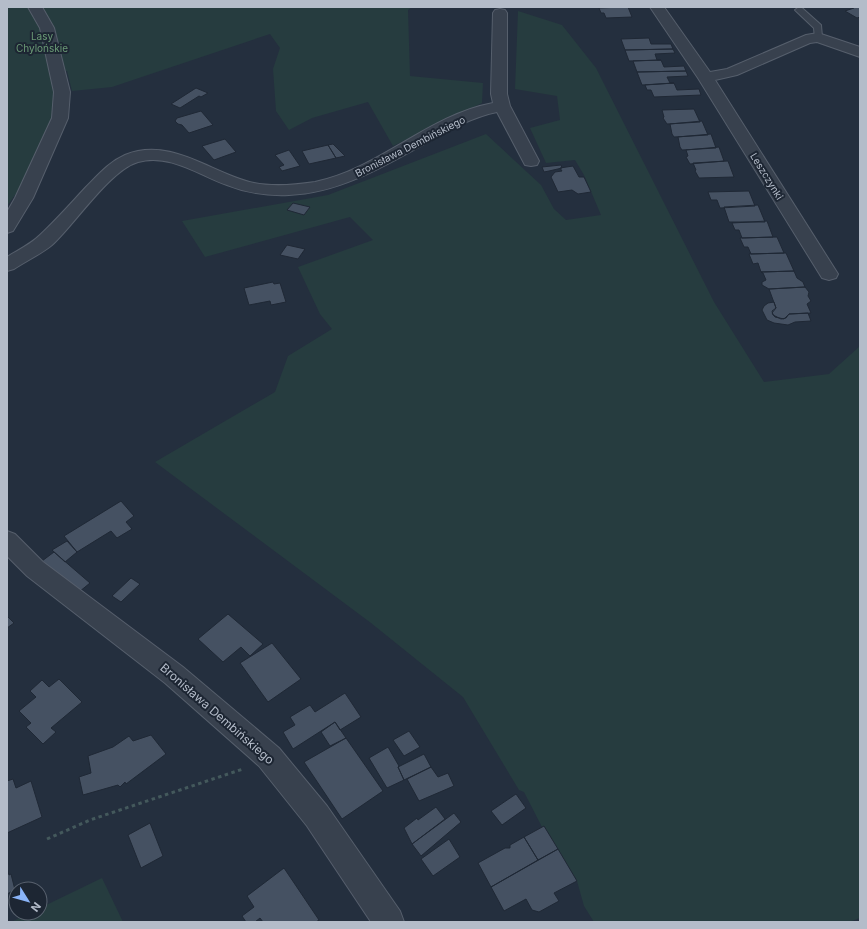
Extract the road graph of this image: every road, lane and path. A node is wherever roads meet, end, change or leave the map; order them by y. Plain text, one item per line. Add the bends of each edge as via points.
1 (35, 7) edge
2 (657, 7) edge
3 (799, 10) dead end
4 (500, 13) dead end
5 (818, 37) junction
6 (860, 52) edge
7 (706, 78) junction
8 (502, 106) junction
9 (531, 161) dead end
10 (7, 227) edge
11 (7, 265) edge
12 (829, 274) dead end
13 (7, 541) edge
14 (268, 757) junction
15 (48, 839) dead end
16 (389, 922) edge

1 - 10 street via 47,28 62,92 60,118 24,198
2 - 7 street, Leszczynki
3 - 5 lane via 818,27
4 - 8 street via 499,94
5 - 6 street
5 - 7 street via 788,46 732,72
7 - 12 street, Leszczynki
8 - 9 street
8 - 11 street, Bronisława Dembińskiego via 480,111 436,130 380,163 318,187 270,190 250,187 169,156 139,155 114,168 45,241
13 - 14 street, Bronisława Dembińskiego via 35,569 174,675
14 - 15 path via 258,764 90,820
14 - 16 street, Bronisława Dembińskiego via 317,816

